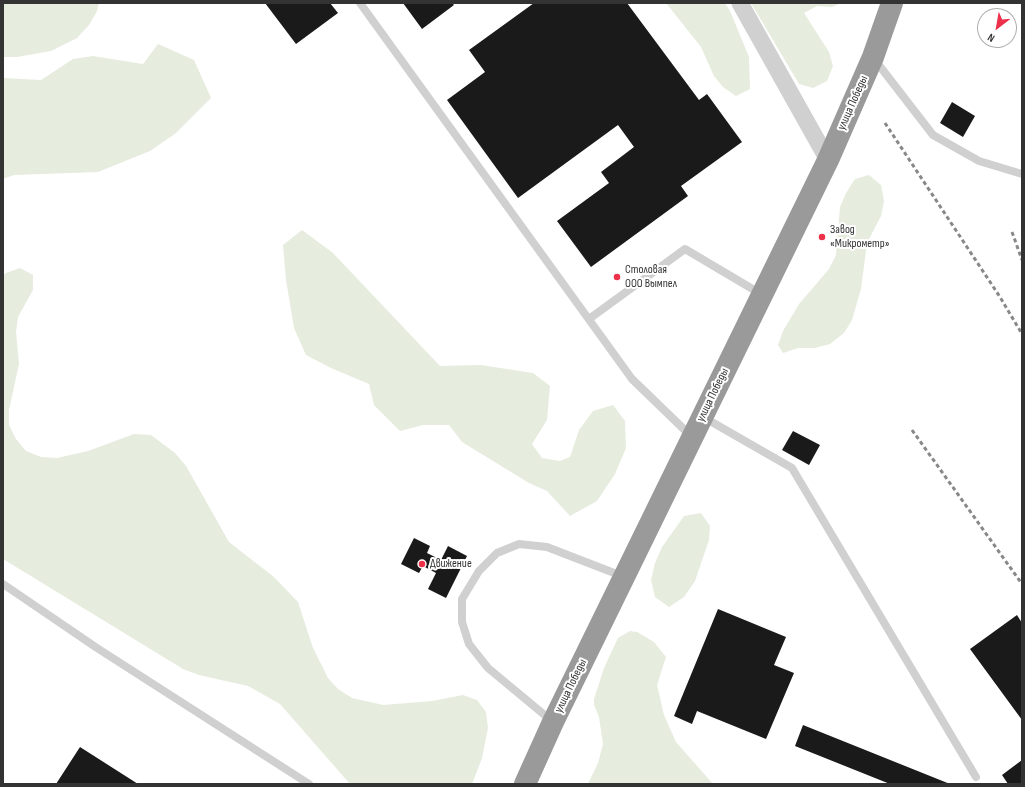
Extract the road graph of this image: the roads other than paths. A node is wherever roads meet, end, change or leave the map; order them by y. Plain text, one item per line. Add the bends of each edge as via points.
1 (360, 3) edge
2 (740, 3) edge
3 (892, 3) edge
4 (873, 57) junction
5 (828, 160) junction
6 (1022, 174) edge
7 (762, 294) junction
8 (589, 319) junction
9 (702, 417) junction
10 (692, 438) junction
11 (624, 577) junction
12 (3, 584) edge
13 (553, 722) junction
14 (976, 776) dead end
15 (309, 784) edge
16 (525, 784) edge

1 - 8 lane
2 - 5 street
3 - 4 highway, улица Победы
4 - 5 highway, улица Победы
4 - 6 lane via 933,135 979,161
5 - 7 highway, улица Победы
7 - 8 lane via 685,249
7 - 9 highway, улица Победы
8 - 10 lane via 632,379
9 - 10 highway, улица Победы
9 - 14 lane via 792,468
10 - 11 highway, улица Победы
11 - 13 highway, улица Победы
11 - 13 lane via 547,547 519,544 496,553 479,571 462,599 462,622 469,644 488,668
12 - 15 lane via 97,648
13 - 16 highway, улица Победы

